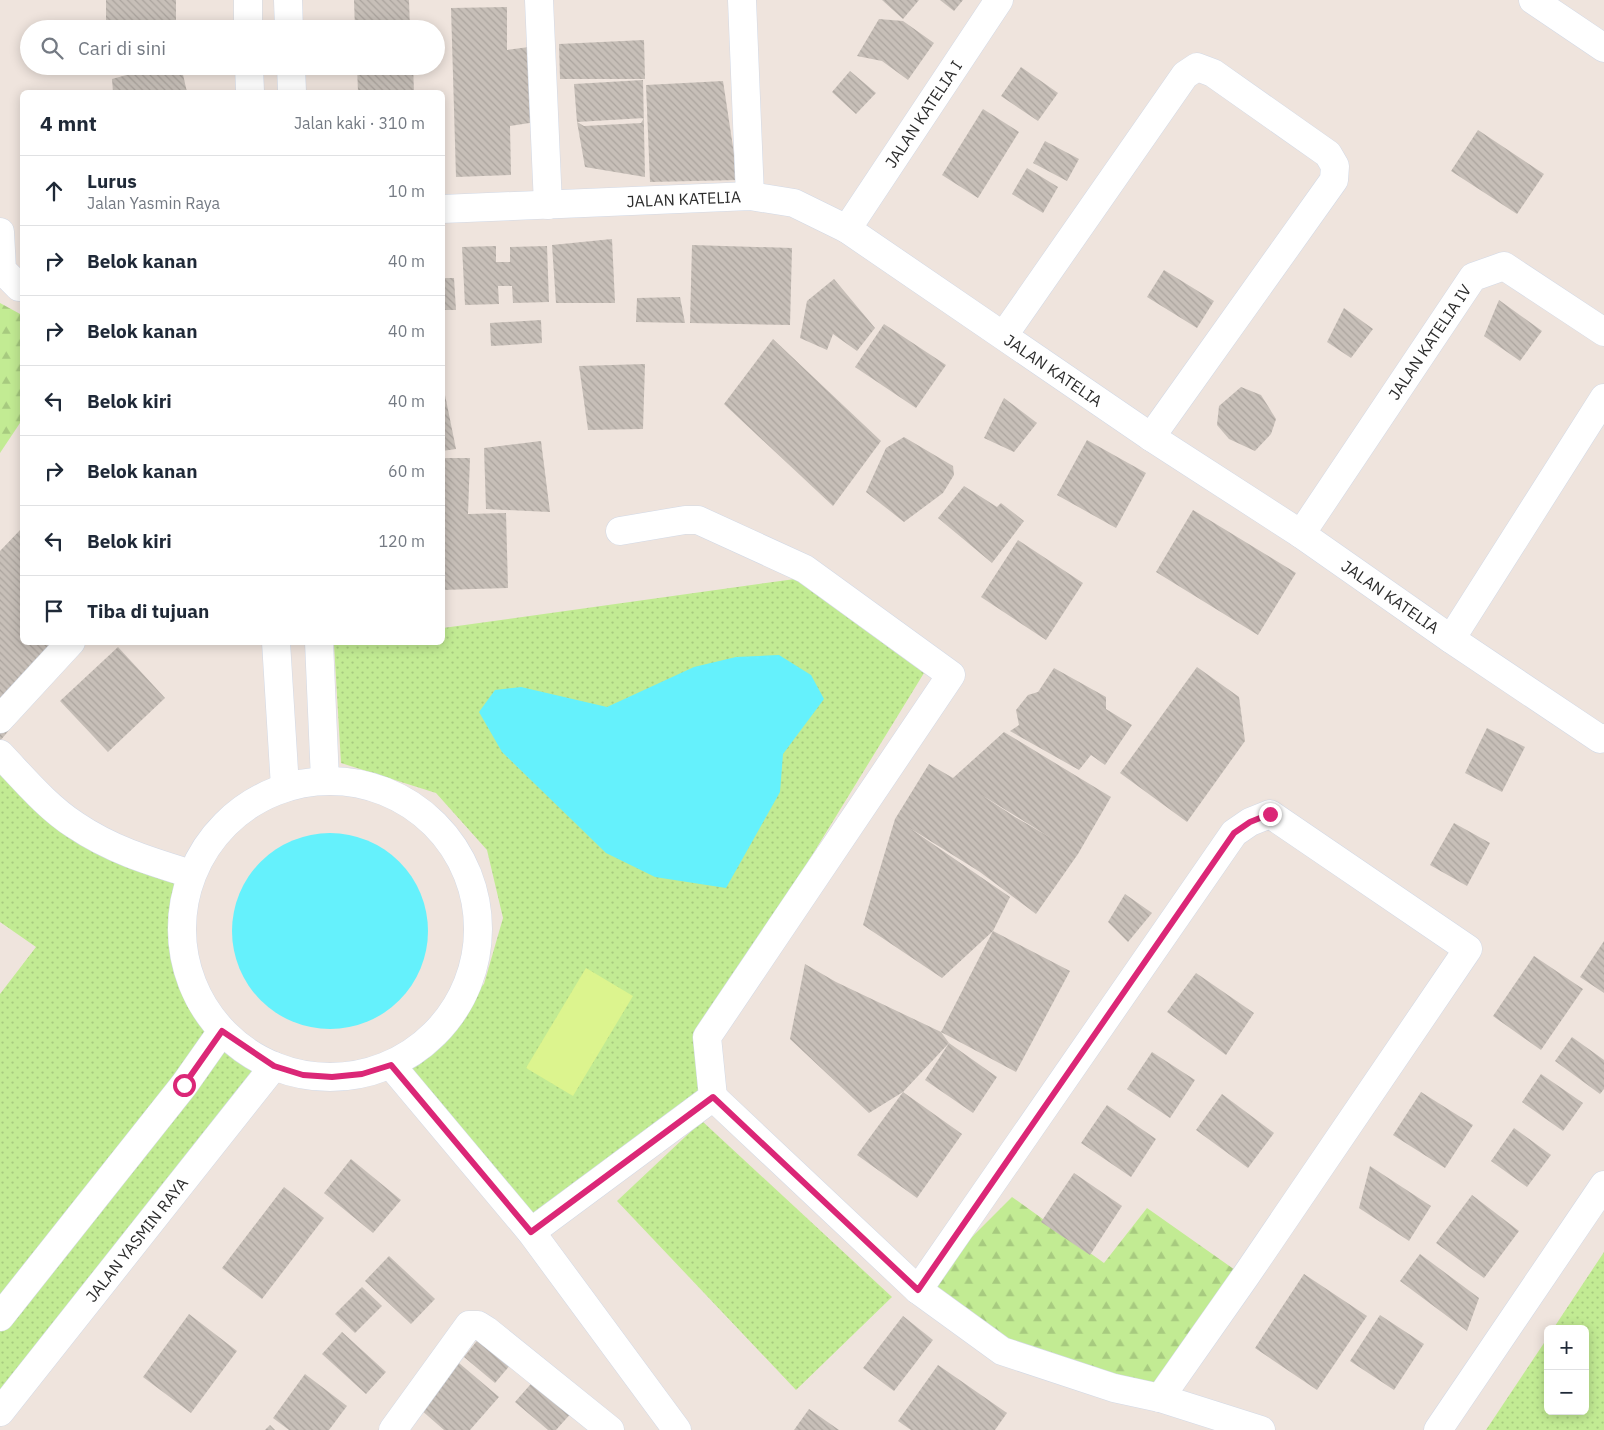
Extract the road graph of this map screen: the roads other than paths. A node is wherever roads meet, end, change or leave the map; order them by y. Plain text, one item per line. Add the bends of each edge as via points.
1 (248, 0) edge
2 (288, 0) edge
3 (539, 0) edge
4 (758, 0) edge
5 (998, 0) edge
6 (1534, 0) edge
7 (743, 11) edge
8 (248, 20) edge
9 (289, 20) edge
10 (1604, 48) edge
11 (249, 75) edge
12 (291, 75) edge
13 (250, 90) edge
14 (292, 90) edge
15 (750, 196) junction
16 (548, 205) junction
17 (445, 209) edge
18 (847, 229) junction
19 (0, 232) edge
20 (20, 287) edge
21 (1604, 332) edge
22 (1004, 335) junction
23 (1604, 398) edge
24 (1151, 437) junction
25 (620, 531) dead end
26 (1301, 534) junction
27 (1451, 639) junction
28 (68, 645) edge
29 (276, 645) edge
30 (319, 645) edge
31 (0, 719) edge
32 (1604, 738) edge
33 (0, 754) edge
34 (325, 780) junction
35 (285, 787) junction
36 (191, 874) junction
37 (222, 1031) junction
38 (391, 1065) junction
39 (274, 1066) junction
40 (713, 1097) junction
41 (1604, 1185) edge
42 (531, 1232) junction
43 (918, 1290) junction
44 (0, 1317) edge
45 (1160, 1398) junction
46 (0, 1412) edge
47 (672, 1428) edge
48 (393, 1430) edge
49 (610, 1430) edge
50 (1261, 1430) edge
51 (1438, 1430) edge

1 - 8 street
2 - 9 street
3 - 16 street
4 - 7 street
5 - 18 street, JALAN KATELIA I
6 - 10 street
7 - 15 street
11 - 13 street
12 - 14 street
15 - 16 street, JALAN KATELIA
15 - 18 street, JALAN KATELIA via 794,203
16 - 17 street, JALAN KATELIA
18 - 22 street, JALAN KATELIA
19 - 20 street via 2,270
21 - 26 street, JALAN KATELIA IV via 1504,266 1473,277
22 - 24 street, JALAN KATELIA
22 - 24 street via 1185,75 1197,66 1213,73 1328,154 1335,166 1334,180
23 - 27 street
24 - 26 street, JALAN KATELIA
25 - 40 street via 698,520 805,569 951,675 707,1037
26 - 27 street, JALAN KATELIA
27 - 32 street, JALAN KATELIA via 1600,739
28 - 31 street
29 - 35 street
30 - 34 street
33 - 36 street via 40,796 73,824 133,856
34 - 35 street
34 - 38 street via 362,784 397,797 428,818 452,846 470,879 477,915 477,953 466,988 447,1020 422,1046
35 - 36 street via 260,797 231,818 207,844
36 - 37 street via 182,942 188,974 201,1002
37 - 39 street
37 - 44 street via 184,1085
38 - 39 street via 362,1074 332,1077 303,1075
38 - 42 street
39 - 46 street, JALAN YASMIN RAYA
40 - 42 street
40 - 43 street
41 - 51 street
42 - 47 street
43 - 45 street via 1002,1351 1114,1388
43 - 45 street via 1234,833 1270,814 1468,949
45 - 50 street
48 - 49 street via 469,1325 478,1325 486,1330

